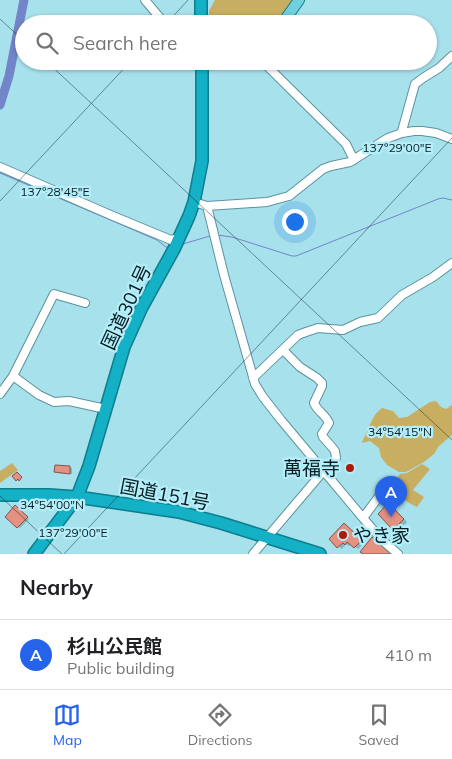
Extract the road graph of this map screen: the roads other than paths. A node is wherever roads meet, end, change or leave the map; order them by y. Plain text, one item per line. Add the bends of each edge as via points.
1 (145, 0) edge
2 (201, 0) edge
3 (299, 0) edge
4 (158, 15) edge
5 (201, 15) edge
6 (288, 15) edge
7 (452, 56) edge
8 (437, 69) edge
9 (202, 70) edge
10 (271, 70) edge
11 (436, 70) edge
12 (402, 133) junction
13 (452, 139) edge
14 (354, 160) junction
15 (0, 167) edge
16 (194, 202) junction
17 (207, 206) junction
18 (177, 243) junction
19 (452, 263) edge
20 (85, 303) dead end
21 (283, 350) junction
22 (13, 376) junction
23 (254, 378) junction
24 (0, 394) edge
25 (106, 409) junction
26 (325, 471) junction
27 (386, 487) dead end
28 (0, 495) edge
29 (77, 497) junction
30 (363, 518) junction
31 (267, 538) junction
32 (34, 554) edge
33 (253, 554) edge
34 (320, 554) edge
35 (398, 554) edge

1 - 4 street
2 - 5 highway
3 - 6 main road
7 - 8 street
9 - 16 highway, 国道301号 via 202,161
10 - 14 street via 346,144
11 - 12 street via 415,84
12 - 13 street via 422,131
12 - 14 street via 388,138
14 - 17 street via 323,169 290,196 267,202
15 - 18 street
16 - 17 street
16 - 18 highway, 国道301号
17 - 23 street
18 - 25 highway, 国道301号 via 133,325
19 - 21 street via 402,294 378,318 340,331 312,329 298,336
20 - 22 street via 54,294
21 - 23 street
21 - 26 street via 322,383 314,403 327,418 329,423 322,434 336,458
22 - 24 street
22 - 25 street via 54,402 69,401
23 - 26 street via 263,397
25 - 29 highway, 国道301号
26 - 30 street
26 - 31 street
27 - 30 street
28 - 29 highway, 国道151号
29 - 31 highway, 国道151号 via 179,512
29 - 32 highway, 国道301号
30 - 35 street
31 - 33 street
31 - 34 highway, 国道151号

